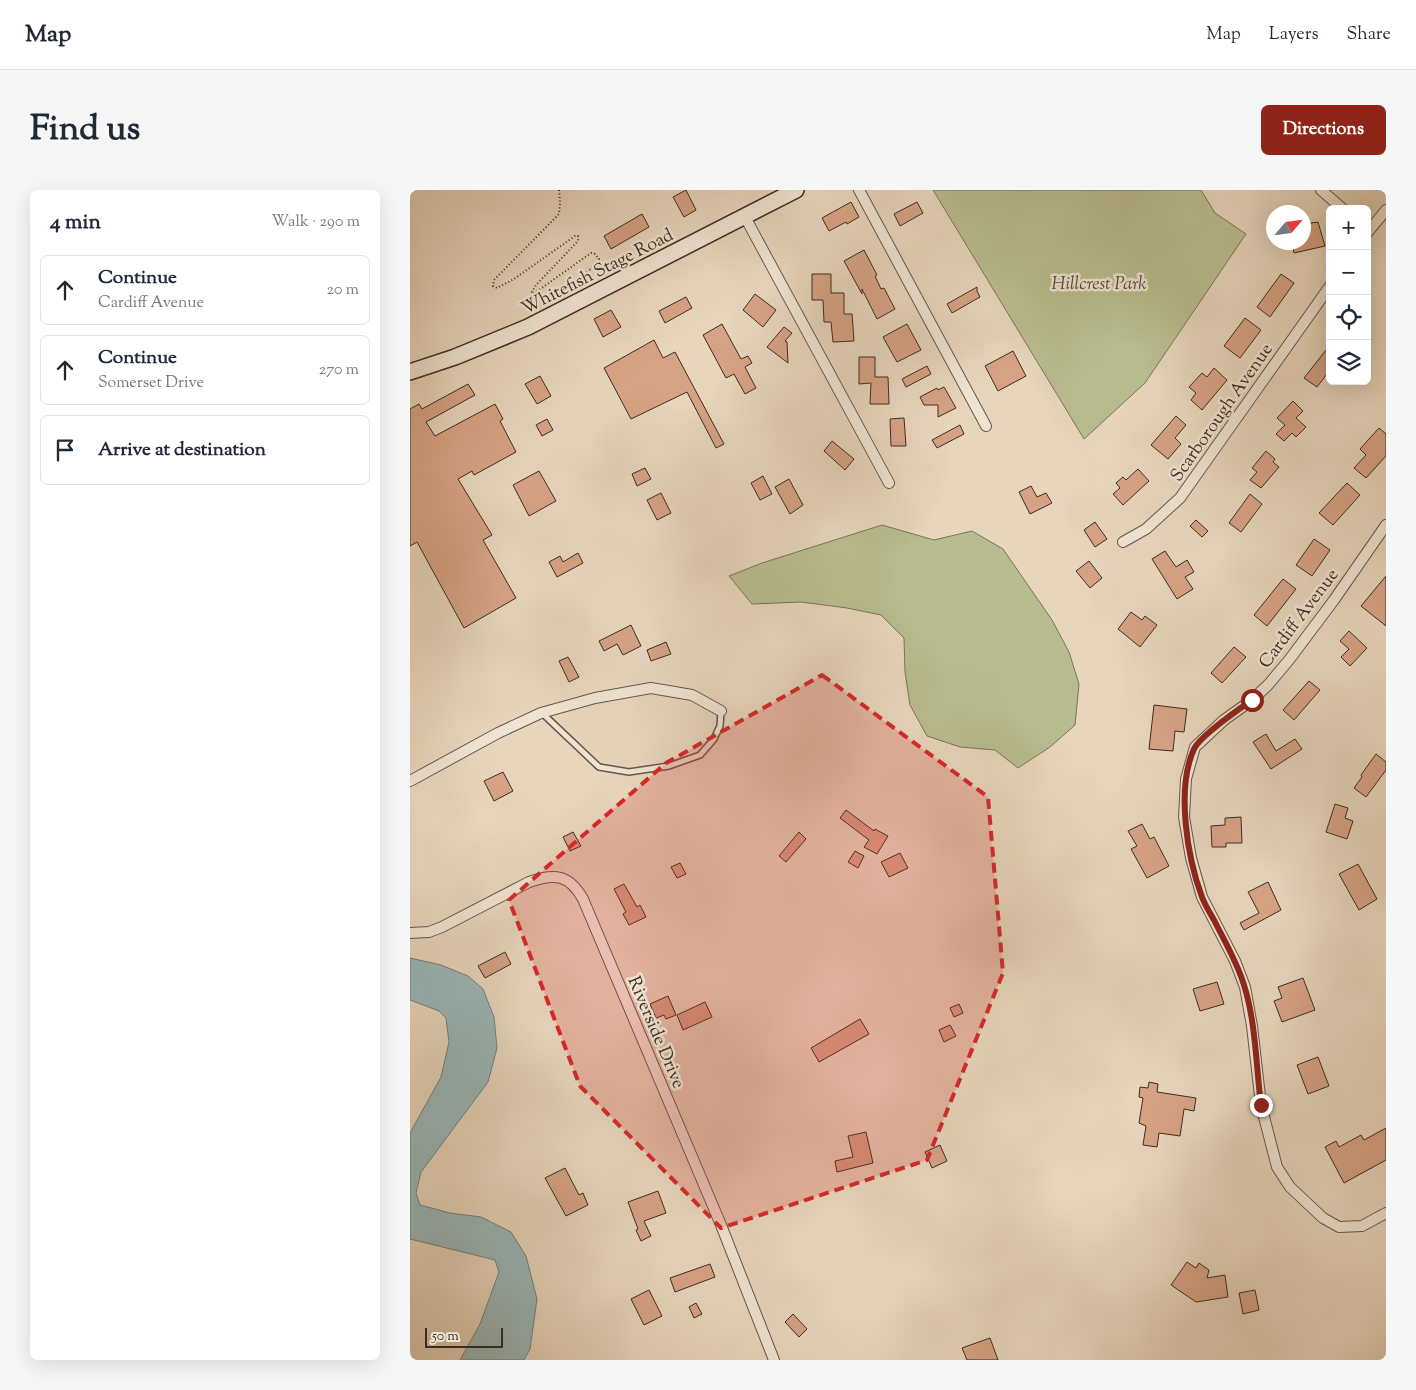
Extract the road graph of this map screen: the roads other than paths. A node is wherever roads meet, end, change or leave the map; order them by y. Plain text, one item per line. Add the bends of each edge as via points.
1 (796, 190) edge
2 (859, 190) edge
3 (1321, 190) edge
4 (1338, 205) edge
5 (1386, 210) edge
6 (745, 217) junction
7 (1371, 228) edge
8 (1326, 292) edge
9 (410, 372) edge
10 (986, 426) dead end
11 (889, 484) dead end
12 (1386, 525) edge
13 (1124, 542) dead end
14 (721, 711) joint
15 (541, 713) junction
16 (410, 782) edge
17 (410, 933) edge
18 (1386, 1213) edge
19 (774, 1360) edge

1 - 6 main road, Whitefish Stage Road
2 - 10 street
3 - 4 street
5 - 7 street
6 - 9 main road, Whitefish Stage Road via 528,327
6 - 11 street
8 - 13 street, Scarborough Avenue via 1180,498 1146,529
12 - 18 street, Cardiff Avenue via 1268,685 1195,747 1186,779 1184,817 1202,897 1235,960 1244,987 1261,1105 1277,1167 1290,1187 1323,1218 1340,1227 1362,1226
14 - 15 street via 692,695 651,688 595,698
14 - 15 lane via 720,726 714,739 700,755 669,766 629,772 599,767
15 - 16 street
17 - 19 street, Riverside Drive via 429,932 442,927 540,878 561,877 578,889 721,1225

